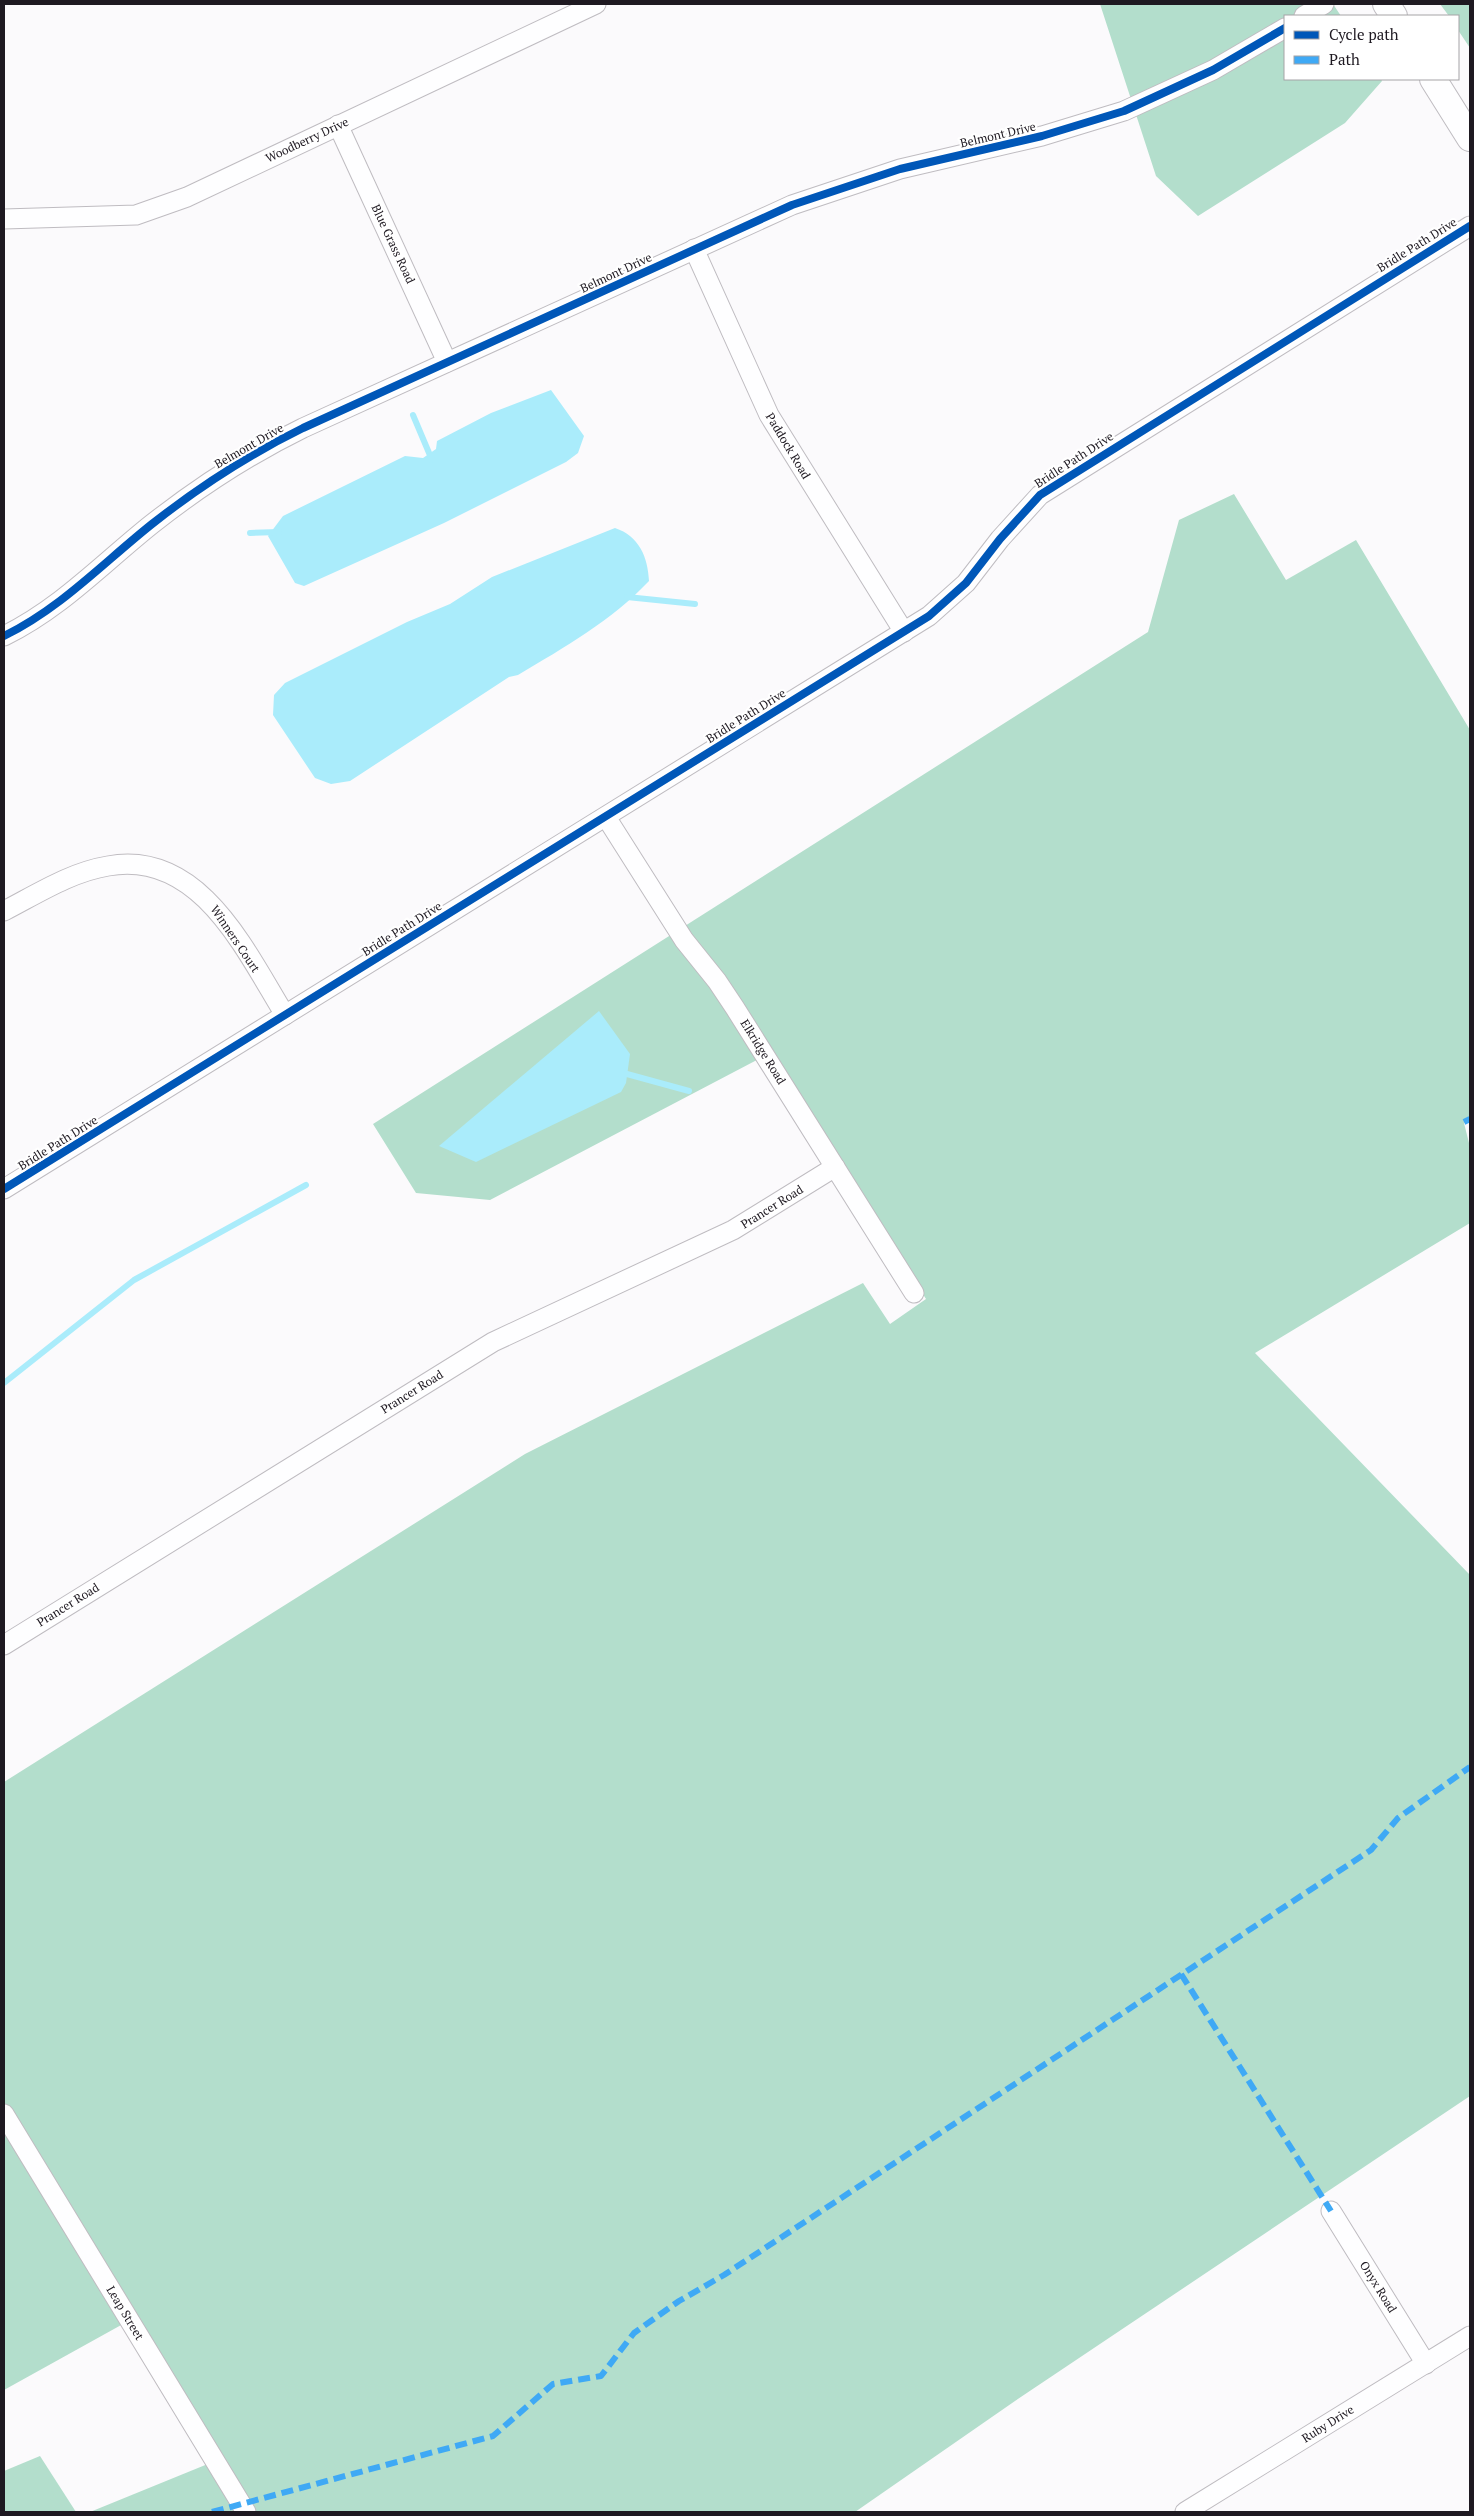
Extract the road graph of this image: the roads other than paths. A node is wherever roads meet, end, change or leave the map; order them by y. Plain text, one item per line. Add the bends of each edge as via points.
1 (596, 4) edge
2 (1324, 4) edge
3 (1386, 4) edge
4 (1306, 15) edge
5 (1393, 15) edge
6 (1284, 29) edge
7 (1434, 80) edge
8 (338, 125) junction
9 (1470, 138) edge
10 (4, 218) edge
11 (1470, 226) edge
12 (694, 249) junction
13 (447, 362) junction
14 (904, 632) junction
15 (4, 636) edge
16 (606, 817) junction
17 (4, 911) edge
18 (285, 1015) junction
19 (835, 1166) junction
20 (4, 1189) edge
21 (914, 1293) dead end
22 (4, 1645) edge
23 (4, 2114) edge
24 (1331, 2211) dead end
25 (1470, 2336) edge
26 (1426, 2364) junction
27 (246, 2512) edge
28 (1185, 2512) edge

1 - 8 street, Woodberry Drive
2 - 4 street
3 - 5 street
6 - 12 street, Belmont Drive via 1213,70 1124,111 1042,136 846,185 792,205
7 - 9 street
8 - 10 street, Woodberry Drive via 187,197 150,211 117,216
8 - 13 street, Blue Grass Road
11 - 14 street, Bridle Path Drive via 1040,494 950,600
12 - 13 street, Belmont Drive
12 - 14 street, Paddock Road via 769,415
13 - 15 street, Belmont Drive via 303,428 236,466 151,525 67,598
14 - 16 street, Bridle Path Drive
16 - 18 street, Bridle Path Drive
16 - 19 street, Elkridge Road via 684,940 735,1008
17 - 18 street, Winners Court via 65,880 102,867 133,864 168,873 190,885 217,908
18 - 20 street, Bridle Path Drive
19 - 21 street, Elkridge Road
19 - 22 street, Prancer Road via 734,1230 492,1342
23 - 27 street, Leap Street
24 - 26 street, Onyx Road
25 - 26 street, Ruby Drive
26 - 28 street, Ruby Drive

